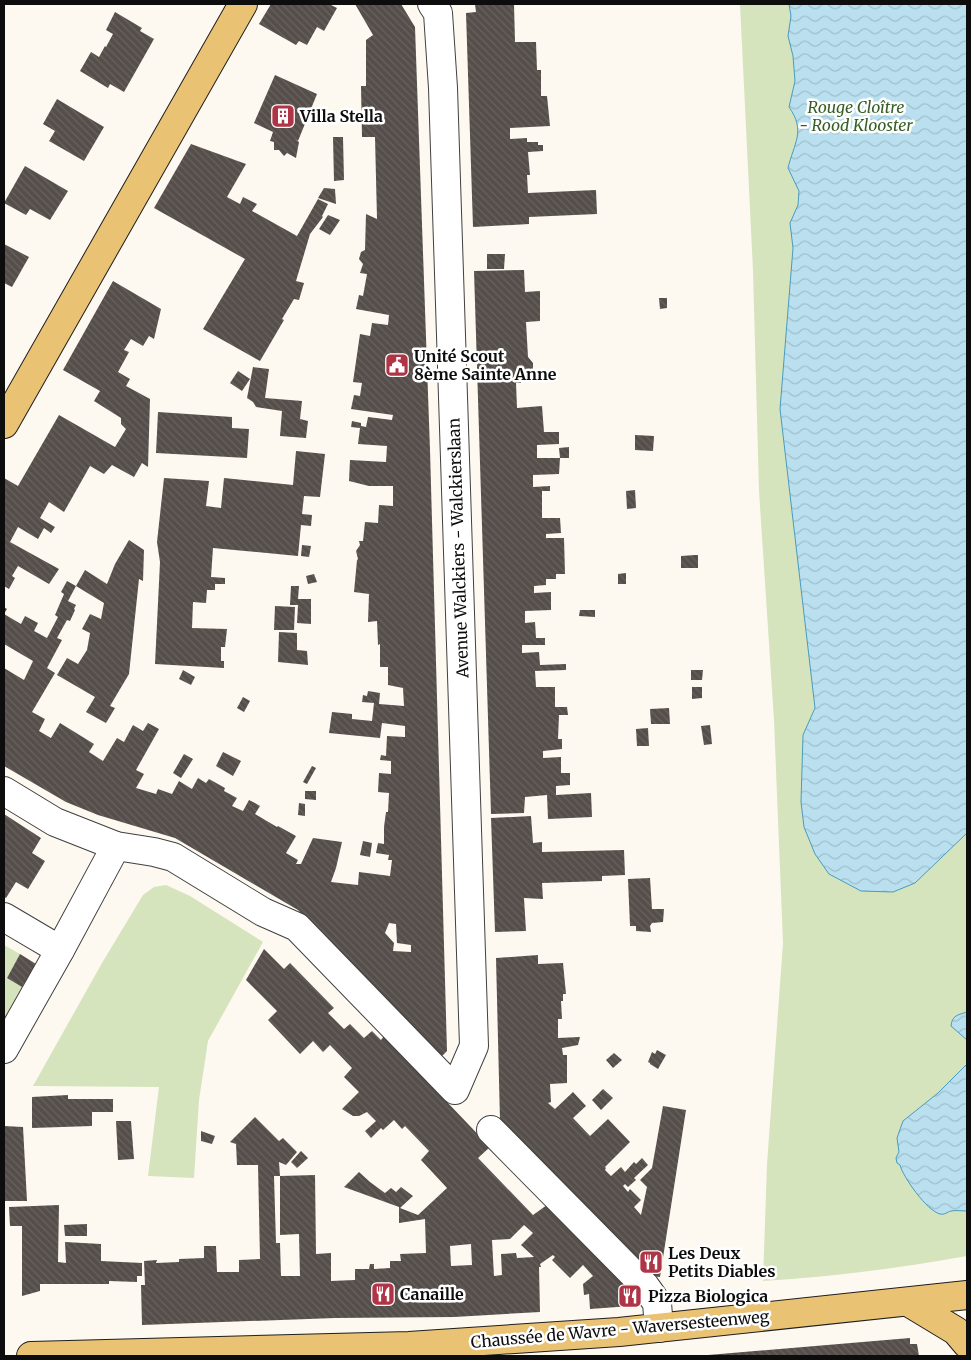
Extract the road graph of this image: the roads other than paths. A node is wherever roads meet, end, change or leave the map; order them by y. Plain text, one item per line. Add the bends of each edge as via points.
1 (243, 4) edge
2 (432, 4) edge
3 (4, 424) edge
4 (4, 792) edge
5 (116, 846) junction
6 (4, 917) edge
7 (60, 950) junction
8 (4, 1049) edge
9 (491, 1130) dead end
10 (967, 1295) edge
11 (908, 1302) junction
12 (659, 1328) junction
13 (967, 1344) edge
14 (31, 1356) edge

1 - 3 main road
2 - 5 street, Avenue Walckiers - Walckierslaan via 438,13 443,88 474,1046 455,1090 297,927 263,912 173,857
4 - 5 street via 55,822
5 - 7 street
6 - 7 street
7 - 8 street
9 - 12 street via 645,1286 657,1303
10 - 11 main road, Chaussée de Wavre - Waversesteenweg
11 - 12 main road, Chaussée de Wavre - Waversesteenweg
11 - 13 main road via 956,1331
12 - 14 main road, Chaussée de Wavre - Waversesteenweg via 409,1346

